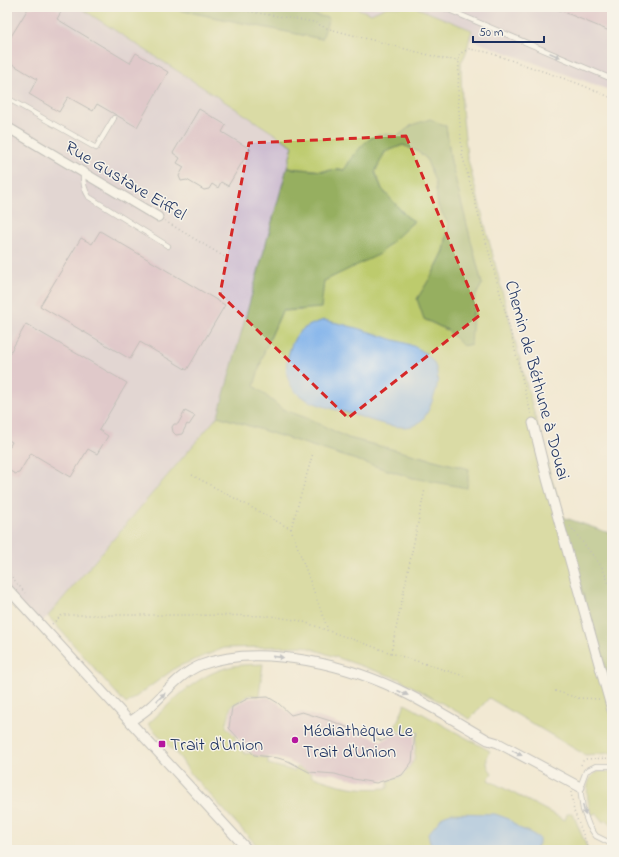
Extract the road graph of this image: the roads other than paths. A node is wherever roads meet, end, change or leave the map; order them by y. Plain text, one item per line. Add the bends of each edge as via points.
1 (442, 7) edge
2 (612, 79) edge
3 (7, 98) edge
4 (114, 118) dead end
5 (7, 127) edge
6 (83, 173) junction
7 (158, 217) road end
8 (168, 246) dead end
9 (533, 424) road end
10 (7, 588) edge
11 (612, 710) edge
12 (131, 722) junction
13 (612, 766) edge
14 (580, 787) junction
15 (612, 844) edge
16 (248, 850) edge

1 -> 2 lane
3 - 4 lane via 96,148
5 - 6 street, Rue Gustave Eiffel
6 - 7 street, Rue Gustave Eiffel
6 - 8 lane via 84,189 90,197
9 - 11 street, Chemin de Béthune à Douai
10 - 12 street
12 -> 14 street via 179,679 200,666 225,659 258,656 295,659 336,667 408,695
12 - 16 street
13 - 14 lane via 596,766 586,771
14 -> 15 lane via 583,810 589,826 596,836

